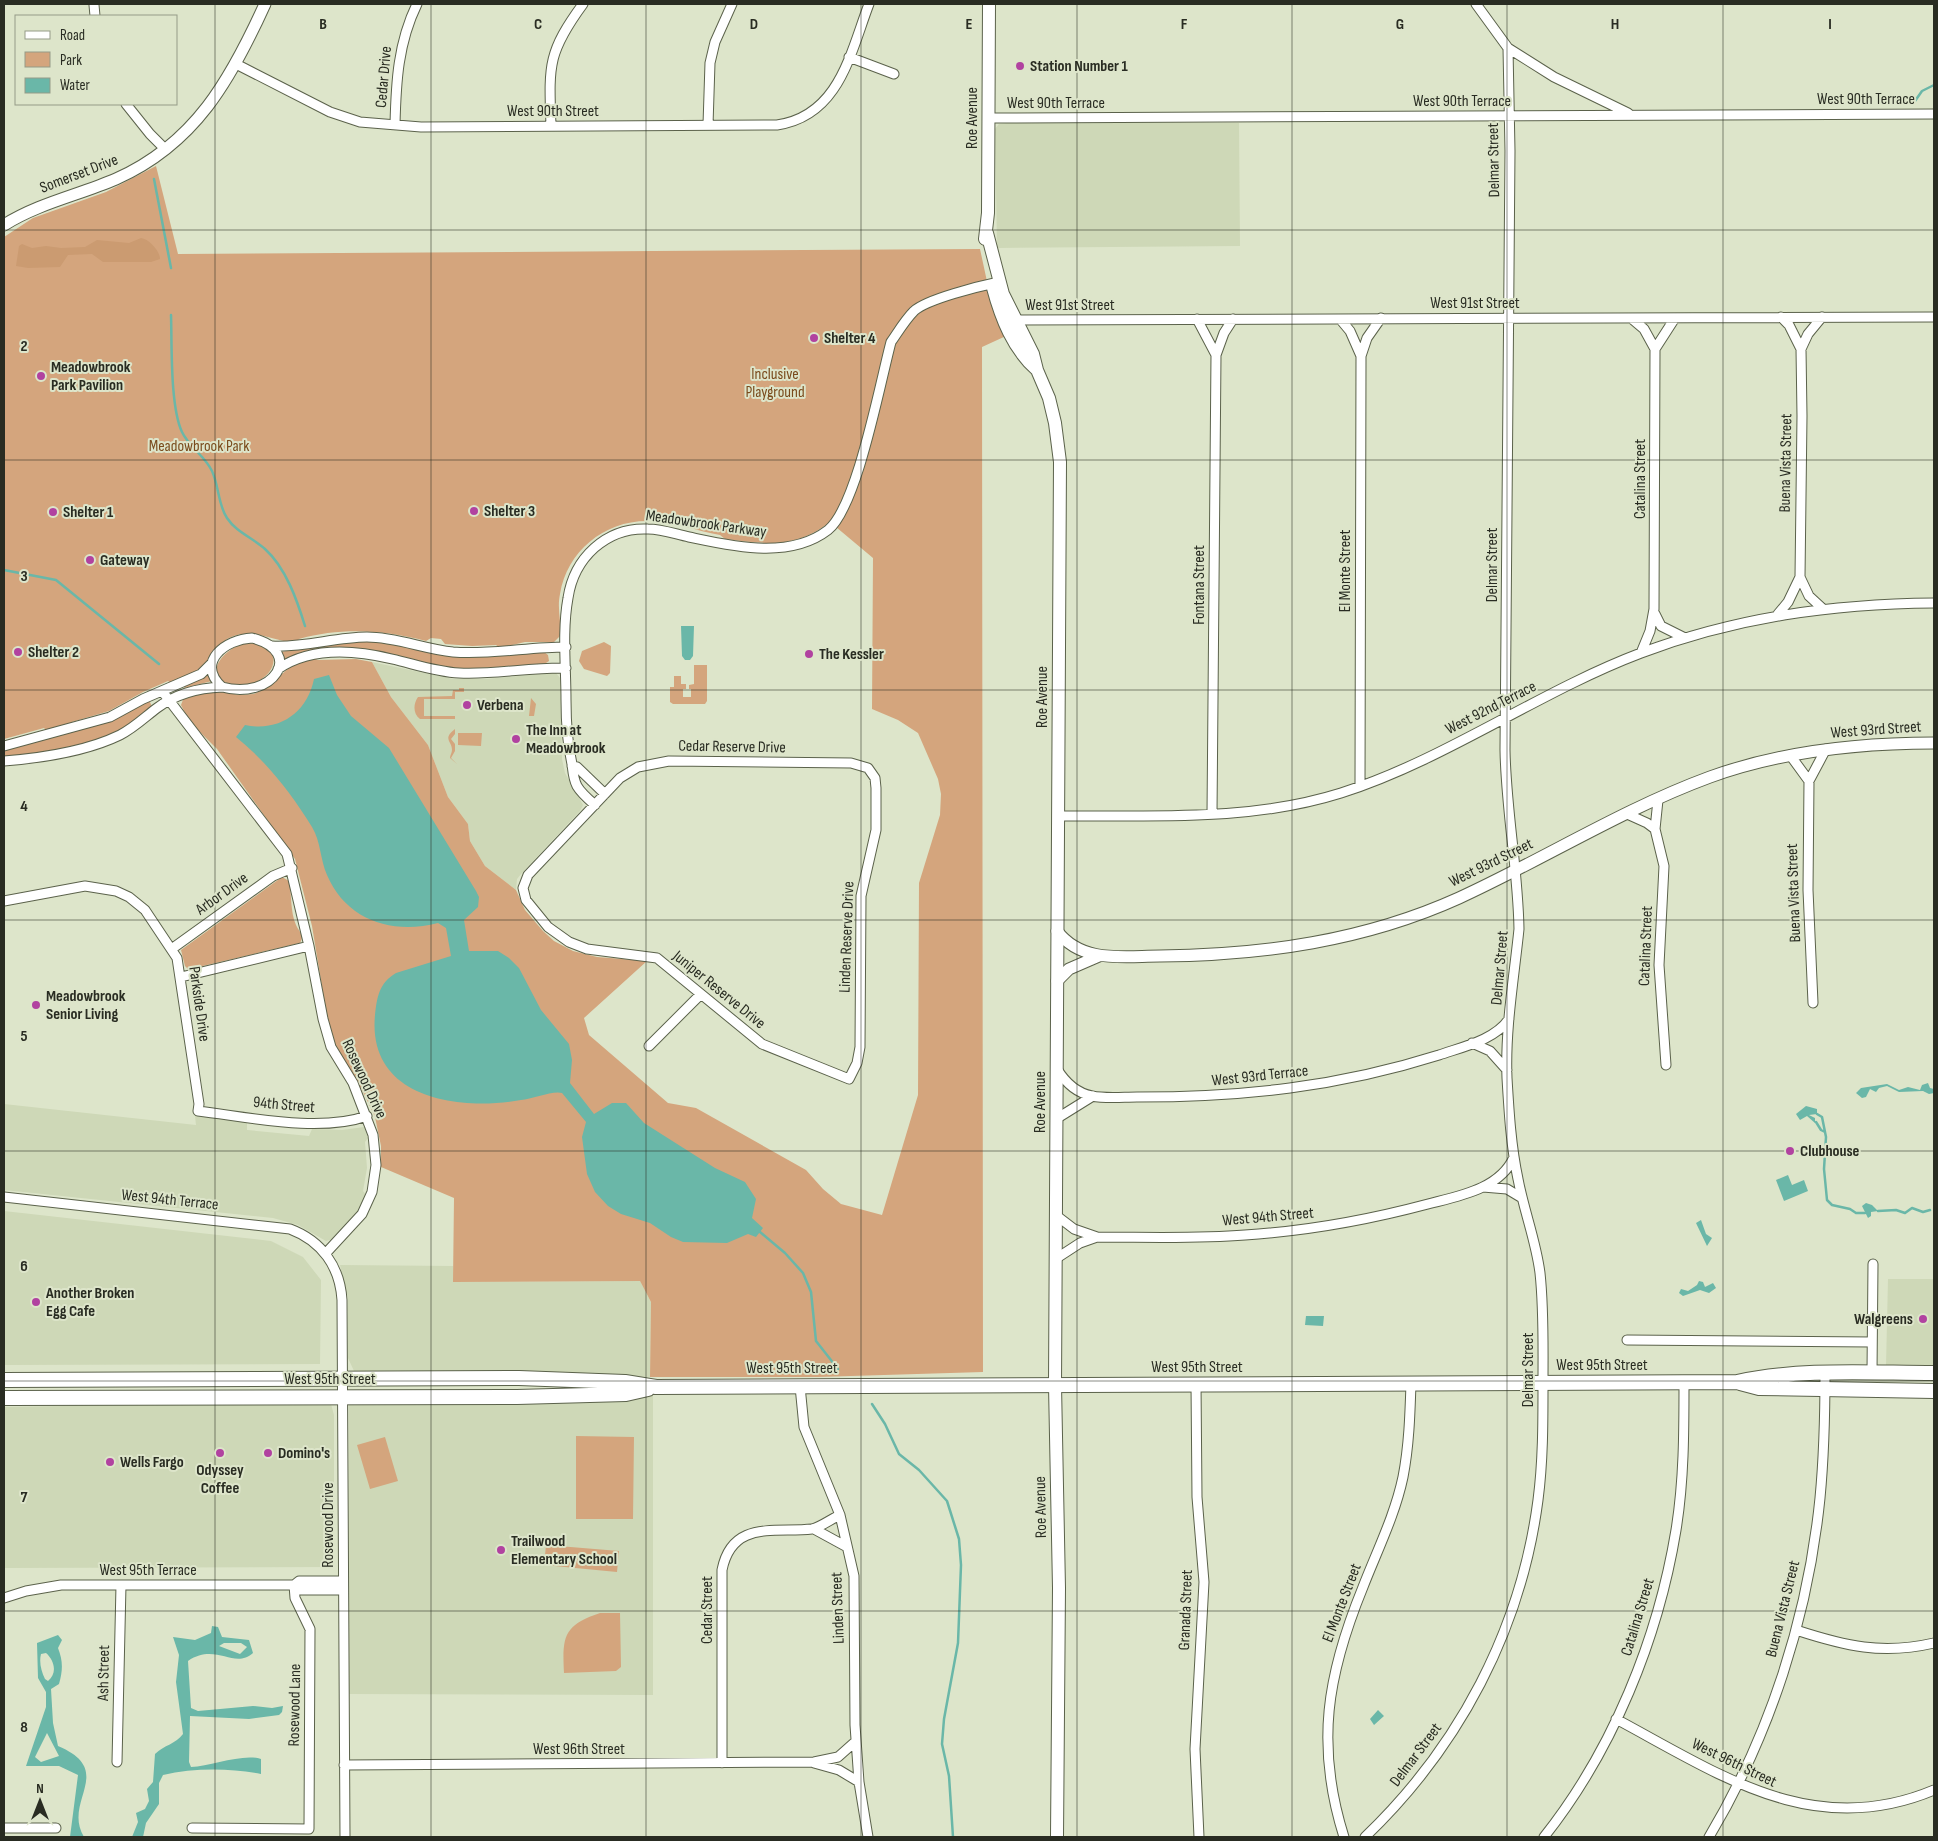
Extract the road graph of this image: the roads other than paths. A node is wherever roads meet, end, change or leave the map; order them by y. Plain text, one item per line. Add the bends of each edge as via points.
1 (265, 4) edge
2 (418, 4) edge
3 (583, 4) edge
4 (732, 4) edge
5 (869, 4) edge
6 (989, 4) edge
7 (1476, 4) edge
8 (94, 5) dead end
9 (95, 15) edge
10 (1508, 48) junction
11 (849, 57) junction
12 (236, 64) junction
13 (894, 74) dead end
14 (127, 105) edge
15 (1630, 114) junction
16 (1934, 114) edge
17 (1509, 116) junction
18 (989, 118) junction
19 (395, 125) junction
20 (708, 125) junction
21 (551, 126) junction
22 (165, 148) junction
23 (4, 225) edge
24 (995, 283) junction
25 (1781, 317) junction
26 (1822, 317) junction
27 (1934, 317) edge
28 (1381, 318) junction
29 (1509, 318) junction
30 (1631, 318) junction
31 (1675, 318) junction
32 (1196, 319) junction
33 (1233, 319) junction
34 (1340, 319) junction
35 (1015, 320) junction
36 (1654, 349) junction
37 (1801, 349) junction
38 (1216, 355) junction
39 (1362, 356) junction
40 (1037, 370) junction
41 (1800, 577) junction
42 (1934, 603) edge
43 (1822, 608) junction
44 (1654, 609) junction
45 (1778, 614) junction
46 (1685, 638) junction
47 (272, 646) junction
48 (566, 647) junction
49 (1641, 653) junction
50 (212, 663) junction
51 (566, 668) junction
52 (278, 670) junction
53 (222, 687) junction
54 (162, 691) junction
55 (168, 701) junction
56 (1506, 717) junction
57 (1934, 743) edge
58 (4, 746) edge
59 (1826, 749) junction
60 (1790, 755) junction
61 (4, 761) edge
62 (572, 766) junction
63 (868, 768) joint
64 (1809, 781) junction
65 (1360, 786) junction
66 (605, 794) junction
67 (1658, 800) junction
68 (594, 805) junction
69 (1212, 814) junction
70 (1626, 814) junction
71 (1058, 816) junction
72 (1655, 829) junction
73 (292, 868) junction
74 (1515, 870) junction
75 (4, 901) edge
76 (1057, 931) junction
77 (309, 946) junction
78 (172, 948) junction
79 (1099, 956) junction
80 (181, 976) junction
81 (1057, 981) junction
82 (701, 994) junction
83 (1813, 1003) dead end
84 (1510, 1017) junction
85 (1472, 1043) junction
86 (649, 1046) dead end
87 (1666, 1065) dead end
88 (1056, 1068) junction
89 (1507, 1070) junction
90 (849, 1079) joint
91 (1093, 1096) junction
92 (198, 1111) joint
93 (367, 1116) junction
94 (1056, 1120) junction
95 (1514, 1157) junction
96 (1483, 1188) junction
97 (4, 1197) edge
98 (1523, 1199) junction
99 (1057, 1216) junction
100 (1097, 1237) junction
101 (326, 1253) junction
102 (1057, 1258) junction
103 (1873, 1264) dead end
104 (1627, 1340) dead end
105 (1872, 1342) junction
106 (1825, 1373) junction
107 (1872, 1373) junction
108 (1934, 1373) edge
109 (342, 1379) junction
110 (4, 1380) edge
111 (1543, 1382) junction
112 (1684, 1382) junction
113 (1737, 1382) junction
114 (1411, 1383) junction
115 (1196, 1384) junction
116 (1055, 1385) junction
117 (800, 1386) junction
118 (656, 1387) junction
119 (1825, 1390) junction
120 (1934, 1390) edge
121 (342, 1396) junction
122 (4, 1398) edge
123 (840, 1515) junction
124 (814, 1528) junction
125 (847, 1547) junction
126 (121, 1585) junction
127 (343, 1585) junction
128 (294, 1586) junction
129 (4, 1598) edge
130 (1796, 1630) junction
131 (1934, 1643) edge
132 (1616, 1718) junction
133 (856, 1741) junction
134 (117, 1762) dead end
135 (814, 1762) junction
136 (722, 1763) junction
137 (344, 1765) junction
138 (859, 1782) junction
139 (1738, 1784) junction
140 (1934, 1790) edge
141 (4, 1828) edge
142 (56, 1828) dead end
143 (192, 1828) dead end
144 (345, 1837) edge
145 (868, 1837) edge
146 (1056, 1837) edge
147 (1199, 1837) edge
148 (1344, 1837) edge
149 (1365, 1837) edge
150 (1544, 1837) edge
151 (1709, 1837) edge

1 - 12 street, Somerset Drive
2 - 19 street, Cedar Drive via 402,41 398,62
3 - 21 street via 554,52 550,69
4 - 20 street via 715,42 710,63
5 - 11 street, West 90th Street
6 - 18 main road, Roe Avenue
7 - 10 street
8 - 9 street
10 - 15 street via 1554,77
10 - 17 street, Delmar Street
11 - 13 street
11 - 20 street, West 90th Street via 827,99 804,118 777,125
12 - 19 street, West 90th Street via 344,118
12 - 22 street, Somerset Drive via 199,119
14 - 22 street
15 - 16 street, West 90th Terrace
15 - 17 street, West 90th Terrace
17 - 18 street, West 90th Terrace
17 - 29 street, Delmar Street
18 - 24 main road, Roe Avenue via 987,233
19 - 21 street, West 90th Street
20 - 21 street, West 90th Street
22 - 23 street, Somerset Drive via 116,179 38,207
24 - 35 main road, Roe Avenue
24 - 40 main road, Roe Avenue via 1008,331 1024,360
24 - 48 street, Meadowbrook Parkway via 916,310 891,342 852,491 840,516 828,530 801,544 777,548 717,543 650,529 624,531 609,537 586,557 574,575 568,598
25 - 26 street, West 91st Street
25 - 31 street, West 91st Street
25 - 37 street, Buena Vista Street via 1789,325
26 - 27 street, West 91st Street
26 - 37 street, Buena Vista Street
28 - 29 street, West 91st Street
28 - 34 street, West 91st Street
28 - 39 street, El Monte Street via 1367,338
29 - 30 street, West 91st Street
29 - 56 street, Delmar Street
30 - 31 street, West 91st Street
30 - 36 street, Catalina Street via 1644,329
31 - 36 street
32 - 33 street, West 91st Street
32 - 35 street, West 91st Street
32 - 38 street, Fontana Street
33 - 34 street, West 91st Street
33 - 38 street, Fontana Street
34 - 39 street, El Monte Street
35 - 40 main road, Roe Avenue via 1033,354
36 - 44 street, Catalina Street
37 - 41 street, Buena Vista Street
38 - 69 street, Fontana Street
39 - 65 street, El Monte Street
40 - 71 main road, Roe Avenue via 1056,423 1059,454
41 - 43 street, Buena Vista Street via 1809,596
41 - 45 street, Buena Vista Street via 1796,589
42 - 43 street, West 92nd Terrace
43 - 45 street, West 92nd Terrace
44 - 46 street via 1661,626
44 - 49 street, Catalina Street
45 - 46 street, West 92nd Terrace
46 - 49 street, West 92nd Terrace
47 - 48 street via 370,637 454,652
47 - 50 street via 252,638 233,641
47 - 52 street via 278,653
48 - 51 street
49 - 56 street, West 92nd Terrace
50 - 53 street via 213,675
50 - 54 street via 201,674
51 - 52 street via 456,673 376,655 329,653 297,658
51 - 62 street via 566,730
52 - 53 street via 269,682 253,690
53 - 55 street via 198,689
54 - 55 street, Rosewood Drive
54 - 58 street via 100,721
55 - 61 street via 130,730 107,740 43,756
55 - 73 street, Rosewood Drive via 279,842
56 - 65 street, West 92nd Terrace
56 - 74 street, Delmar Street via 1506,782
57 - 59 street, West 93rd Street via 1884,743
59 - 60 street, West 93rd Street
59 - 64 street, Buena Vista Street
60 - 64 street
60 - 67 street, West 93rd Street via 1711,777
62 - 66 street via 578,767
62 - 68 street via 577,787
63 - 66 street, Cedar Reserve Drive via 851,763 659,762 628,772
63 - 90 street, Linden Reserve Drive via 876,783 876,830 861,896 860,1047
64 - 83 street, Buena Vista Street via 1808,890
65 - 69 street, West 92nd Terrace via 1271,809
66 - 68 street, Cedar Reserve Drive
67 - 70 street, West 93rd Street
67 - 72 street, Catalina Street
68 - 82 street, Juniper Reserve Drive via 528,875 523,888 526,900 548,927 569,942 586,949 657,958
69 - 71 street, West 92nd Terrace
70 - 72 street
70 - 74 street, West 93rd Street
71 - 76 main road, Roe Avenue
72 - 87 street, Catalina Street via 1664,866 1659,964
73 - 77 street, Rosewood Drive
73 - 78 street, Arbor Drive via 273,876
74 - 79 street, West 93rd Street via 1423,912 1353,935 1306,945 1230,955
74 - 84 street, Delmar Street via 1519,929
75 - 78 street, Parkside Drive via 77,887 107,888 136,902 158,926
76 - 79 street, West 93rd Street via 1070,944
76 - 81 main road, Roe Avenue
77 - 80 street
77 - 93 street, Rosewood Drive via 331,1047 353,1083
78 - 80 street, Parkside Drive
79 - 81 street via 1069,969
80 - 92 street, Parkside Drive
81 - 88 main road, Roe Avenue
82 - 86 street
82 - 90 street, Juniper Reserve Drive via 762,1044
84 - 85 street, West 93rd Terrace via 1500,1030
84 - 89 street, Delmar Street
85 - 89 street via 1494,1053
85 - 91 street, West 93rd Terrace via 1389,1070 1288,1090 1235,1095
88 - 91 street, West 93rd Terrace via 1069,1084
88 - 94 main road, Roe Avenue
89 - 95 street, Delmar Street
91 - 94 street
92 - 93 street, 94th Street via 325,1124 350,1122
93 - 101 street, Rosewood Drive via 376,1165 372,1192 362,1214
94 - 99 main road, Roe Avenue
95 - 96 street, West 94th Street via 1504,1172
95 - 98 street, Delmar Street
96 - 98 street, West 94th Street via 1502,1188
96 - 100 street, West 94th Street via 1391,1214 1291,1231 1215,1236
97 - 101 street, West 94th Terrace via 290,1229 312,1240
98 - 111 street, Delmar Street via 1540,1277
99 - 100 street via 1074,1229
99 - 102 main road, Roe Avenue
100 - 102 street, West 94th Street via 1080,1243
101 - 109 street, Rosewood Drive via 341,1290
102 - 116 main road, Roe Avenue
103 - 105 street
104 - 105 street, West 95th Street
105 - 107 street
106 - 107 main road, West 95th Street
106 - 113 main road, West 95th Street
106 - 119 street, Buena Vista Street
107 - 108 main road, West 95th Street
109 - 110 main road, West 95th Street
109 - 118 main road, West 95th Street via 519,1378 625,1382
109 - 121 street, Rosewood Drive
111 - 112 main road, West 95th Street
111 - 114 main road, West 95th Street
111 - 149 street, Delmar Street via 1538,1500 1530,1550 1512,1613 1480,1687 1457,1726 1406,1795
112 - 113 main road, West 95th Street
112 - 132 street, Catalina Street via 1681,1486 1667,1574 1644,1654
113 - 119 main road, West 95th Street via 1759,1388
114 - 115 main road, West 95th Street
114 - 148 street, El Monte Street via 1409,1440 1403,1478 1388,1526 1347,1627 1330,1693 1327,1755 1330,1786
115 - 116 main road, West 95th Street
115 - 147 street, Granada Street via 1197,1497 1204,1582 1195,1749
116 - 117 main road, West 95th Street
116 - 146 main road, Roe Avenue via 1059,1588
117 - 118 main road, West 95th Street
117 - 123 street, Linden Street via 804,1428
118 - 121 main road, West 95th Street via 626,1394 599,1395
119 - 120 main road, West 95th Street
119 - 130 street, Buena Vista Street via 1820,1499 1811,1563
121 - 122 main road, West 95th Street
121 - 127 street, Rosewood Drive
123 - 124 street, Cedar Street
123 - 125 street, Linden Street
124 - 125 street
124 - 136 street, Cedar Street via 747,1534 729,1549 724,1560
125 - 133 street, Linden Street via 854,1586
126 - 128 street, West 95th Terrace
126 - 129 street, West 95th Terrace via 61,1585
126 - 134 street, Ash Street
127 - 128 street, West 95th Terrace via 299,1581
127 - 137 street, Rosewood Drive
128 - 143 street, Rosewood Lane via 295,1598 310,1629 309,1829
130 - 131 street via 1867,1649 1893,1650
130 - 139 street, Buena Vista Street via 1768,1715
132 - 139 street, West 96th Street
132 - 150 street, Catalina Street via 1573,1796
133 - 135 street, West 96th Street via 838,1756
133 - 138 street, Linden Street
135 - 136 street, West 96th Street
135 - 138 street, West 96th Street via 839,1770
136 - 137 street, West 96th Street
137 - 144 street, Rosewood Drive
138 - 145 street, Linden Street
139 - 140 street, West 96th Street via 1804,1807 1835,1810 1888,1805
139 - 151 street, Buena Vista Street
141 - 142 street

